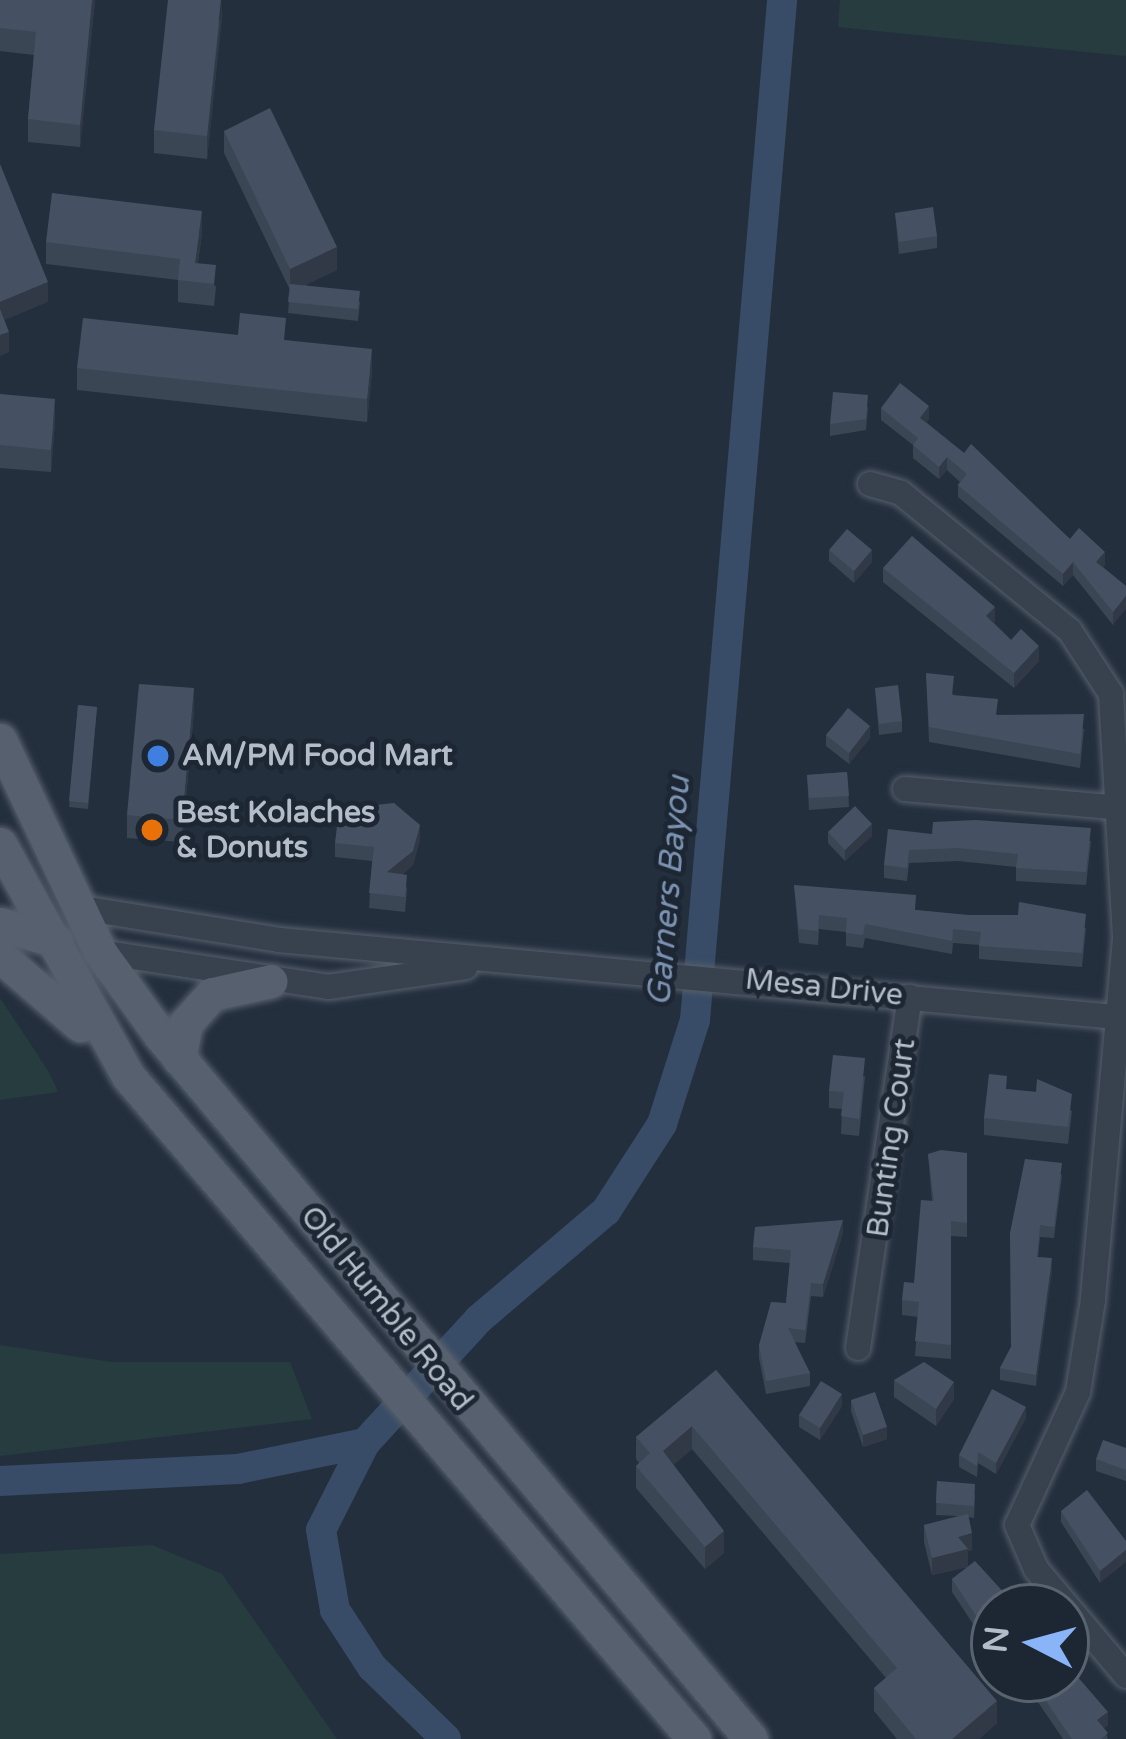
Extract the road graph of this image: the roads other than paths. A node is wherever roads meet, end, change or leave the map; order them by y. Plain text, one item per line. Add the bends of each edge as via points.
1 (869, 484) dead end
2 (0, 740) edge
3 (905, 789) dead end
4 (1123, 808) edge
5 (0, 844) edge
6 (12, 894) edge
7 (82, 908) junction
8 (0, 924) edge
9 (46, 938) junction
10 (100, 952) junction
11 (0, 956) edge
12 (522, 960) junction
13 (272, 981) junction
14 (910, 997) junction
15 (1124, 1018) edge
16 (179, 1059) junction
17 (123, 1068) junction
18 (858, 1348) dead end
19 (673, 1646) junction
20 (639, 1675) junction
21 (1126, 1676) edge
22 (694, 1739) edge
23 (751, 1739) edge

1 - 4 street via 902,493 1087,646 1111,694
2 - 7 main road, Old Humble Road
3 - 4 street
4 - 15 street
5 - 6 main road, Old Humble Road
6 - 7 main road
6 - 9 main road, Old Humble Road
7 - 10 main road, Old Humble Road
7 - 12 street, Mesa Drive via 256,938
8 - 9 main road
9 - 10 main road, Mesa Drive
9 - 17 main road, Old Humble Road
10 - 13 street, Mesa Drive
10 - 16 main road, Old Humble Road
11 - 17 main road
12 - 13 street, Mesa Drive via 328,987
12 - 14 street, Mesa Drive
13 - 16 main road via 212,994 186,1024
14 - 15 street, Mesa Drive
14 - 18 street, Bunting Court
15 - 21 street via 1086,1358 1017,1525 1036,1569
16 - 19 main road, Old Humble Road
17 - 20 main road, Old Humble Road
19 - 20 main road
19 - 23 main road, Old Humble Road
20 - 22 main road, Old Humble Road

